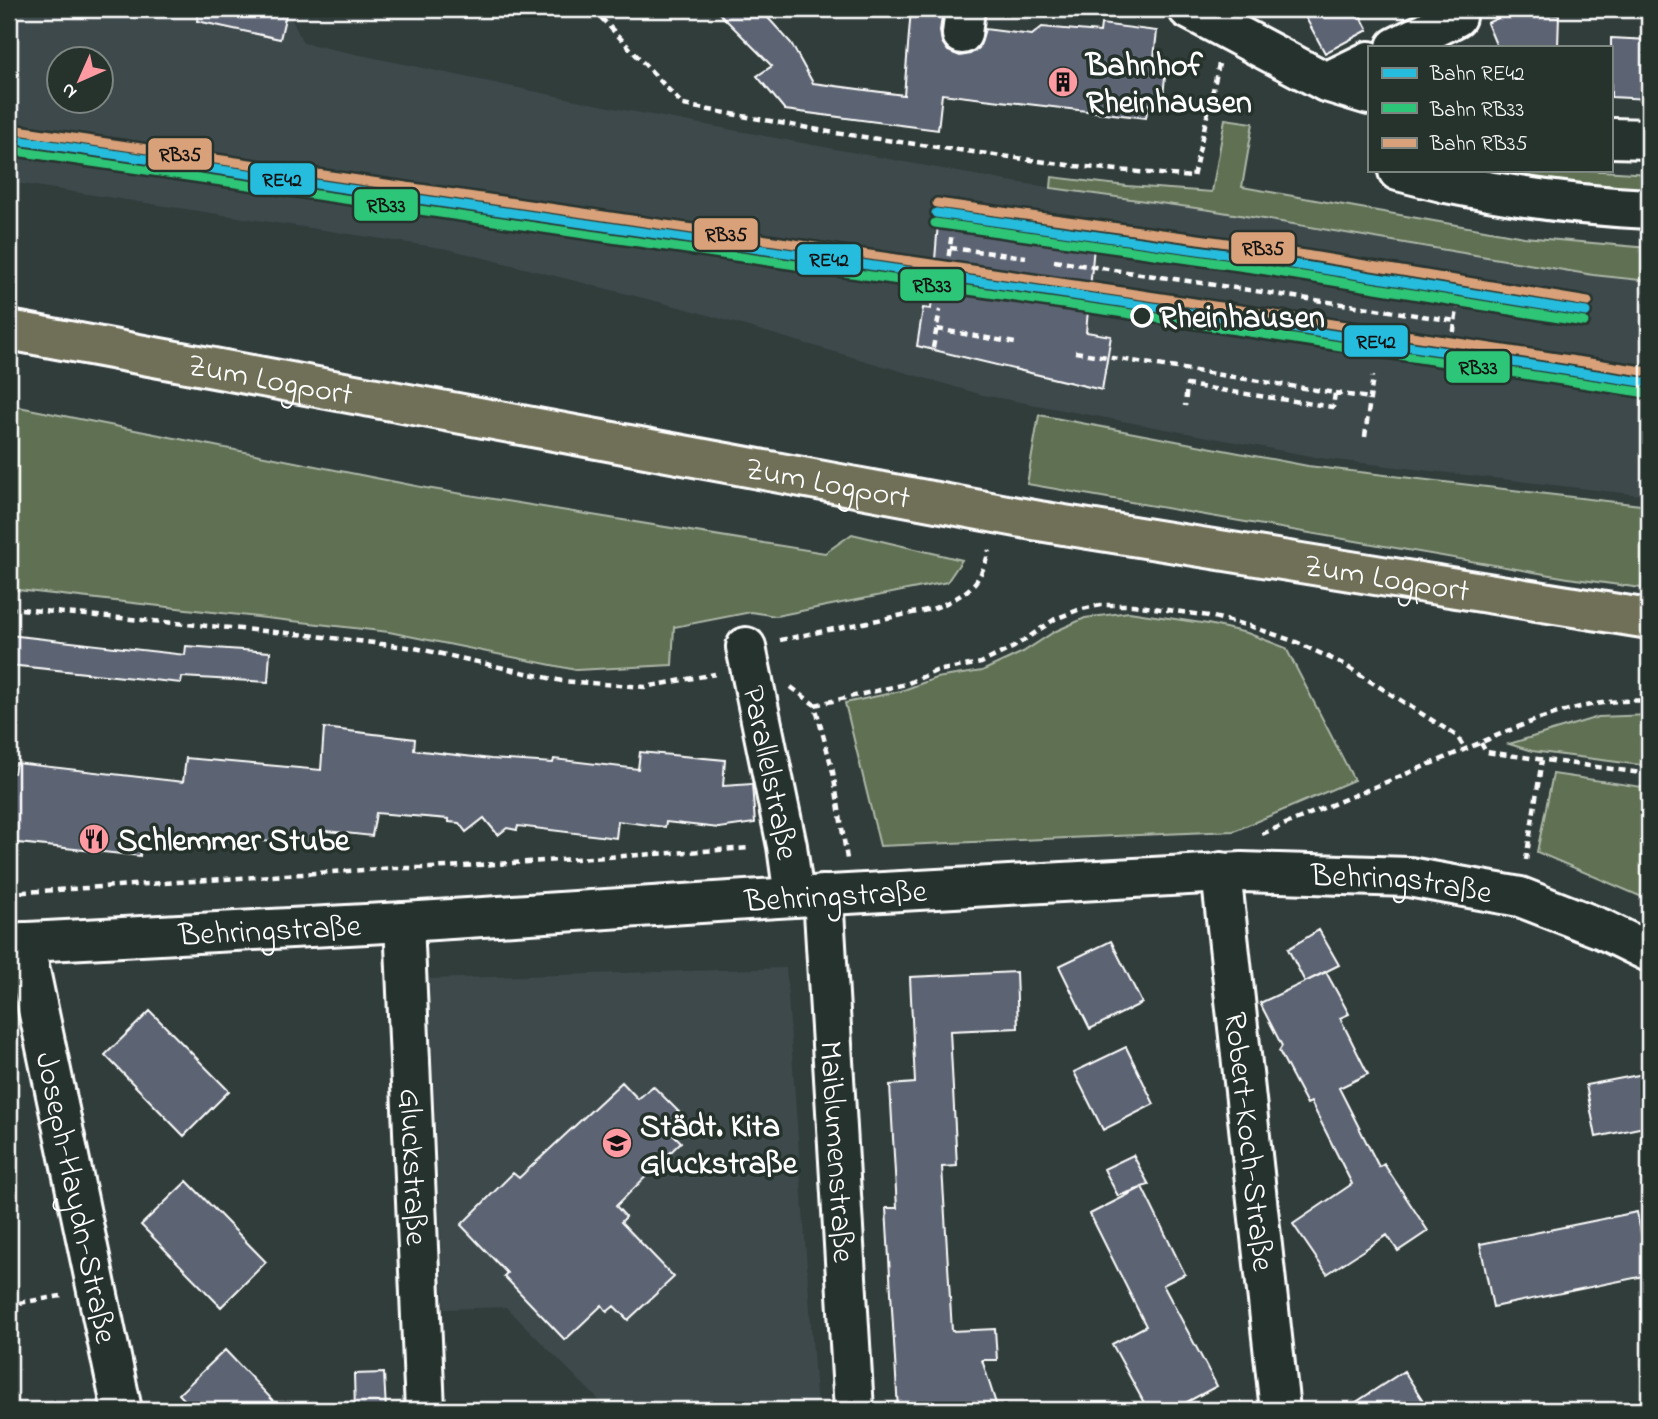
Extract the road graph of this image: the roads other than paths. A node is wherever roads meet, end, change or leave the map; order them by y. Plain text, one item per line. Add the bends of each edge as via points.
1 (1188, 9) edge
2 (1457, 17) dead end
3 (1398, 46) edge
4 (1368, 61) edge
5 (1326, 82) junction
6 (1368, 95) edge
7 (1612, 138) edge
8 (1649, 139) edge
9 (1408, 172) edge
10 (1448, 176) edge
11 (1649, 209) edge
12 (9, 330) edge
13 (1649, 619) edge
14 (750, 664) road end
15 (1231, 872) junction
16 (823, 895) junction
17 (404, 922) junction
18 (17, 943) edge
19 (1649, 952) edge
20 (122, 1410) edge
21 (425, 1410) edge
22 (854, 1410) edge
23 (1280, 1410) edge

1 - 5 street
2 - 3 street
4 - 5 street
5 - 6 street
7 - 8 street
9 - 10 street
10 - 11 street via 1505,195
12 - 13 main road, Zum Logport via 1039,521
14 - 16 street, Parallelstraße via 787,846
15 - 16 street, Behringstraße
15 - 19 street, Behringstraße via 1409,877 1520,897
15 - 23 street, Robert-Koch-Straße
16 - 17 street, Behringstraße
16 - 22 street, Maiblumenstraße
17 - 18 street, Behringstraße
17 - 21 street, Gluckstraße
18 - 20 street, Joseph-Haydn-Straße

